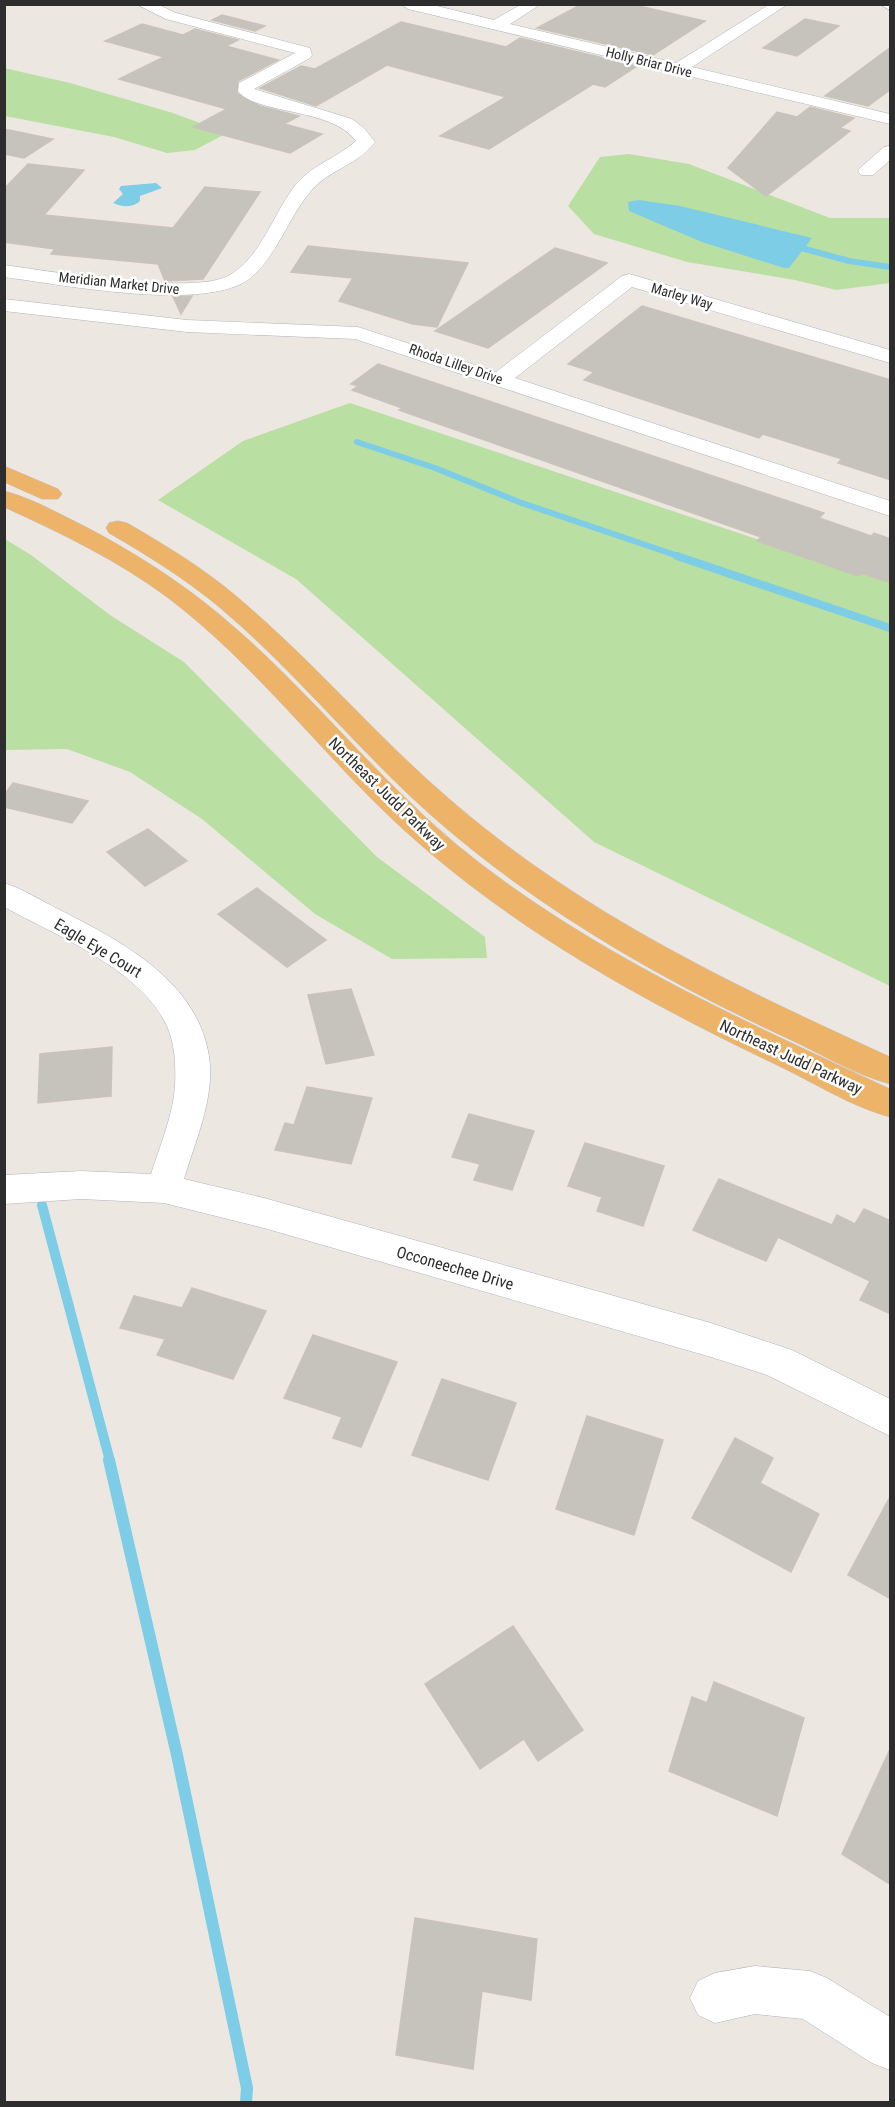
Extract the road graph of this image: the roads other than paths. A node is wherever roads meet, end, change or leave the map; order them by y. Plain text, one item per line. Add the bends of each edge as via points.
1 (143, 4) edge
2 (408, 4) edge
3 (534, 4) edge
4 (781, 4) edge
5 (886, 4) edge
6 (891, 6) edge
7 (496, 25) junction
8 (678, 69) junction
9 (891, 119) edge
10 (891, 151) edge
11 (867, 171) dead end
12 (4, 271) edge
13 (60, 277) junction
14 (27, 308) junction
15 (7, 315) edge
16 (891, 357) edge
17 (500, 379) junction
18 (4, 473) edge
19 (4, 498) edge
20 (891, 509) edge
21 (4, 894) edge
22 (891, 1071) edge
23 (891, 1104) edge
24 (164, 1189) junction
25 (4, 1190) edge
26 (891, 1418) edge
27 (715, 1998) dead end
28 (891, 2045) edge

1 - 13 street, Meridian Market Drive via 171,16 304,51 304,55 245,87 246,92 337,119 356,128 366,142 304,186 250,268 235,281 172,290
2 - 7 street, Holly Briar Drive
3 - 7 street
4 - 8 street
5 - 6 street
7 - 8 street, Holly Briar Drive
8 - 9 street, Holly Briar Drive
10 - 11 street
12 - 13 street, Meridian Market Drive
13 - 14 street
14 - 15 street, Rhoda Lilley Drive
14 - 17 street, Rhoda Lilley Drive via 206,328 358,333
16 - 17 street, Marley Way via 629,280
17 - 20 street, Rhoda Lilley Drive
18 - 22 highway, Northeast Judd Parkway via 90,513 185,568 273,642 443,809 560,899 622,939
19 - 23 highway, Northeast Judd Parkway via 101,544 176,592 241,649 390,802 447,853 540,922 687,1008
21 - 24 street, Eagle Eye Court via 144,974 175,1011 186,1032 192,1087
24 - 25 street, Occoneechee Drive via 81,1185
24 - 26 street, Occoneechee Drive via 711,1340 778,1362
27 - 28 street via 755,1990 810,1995

